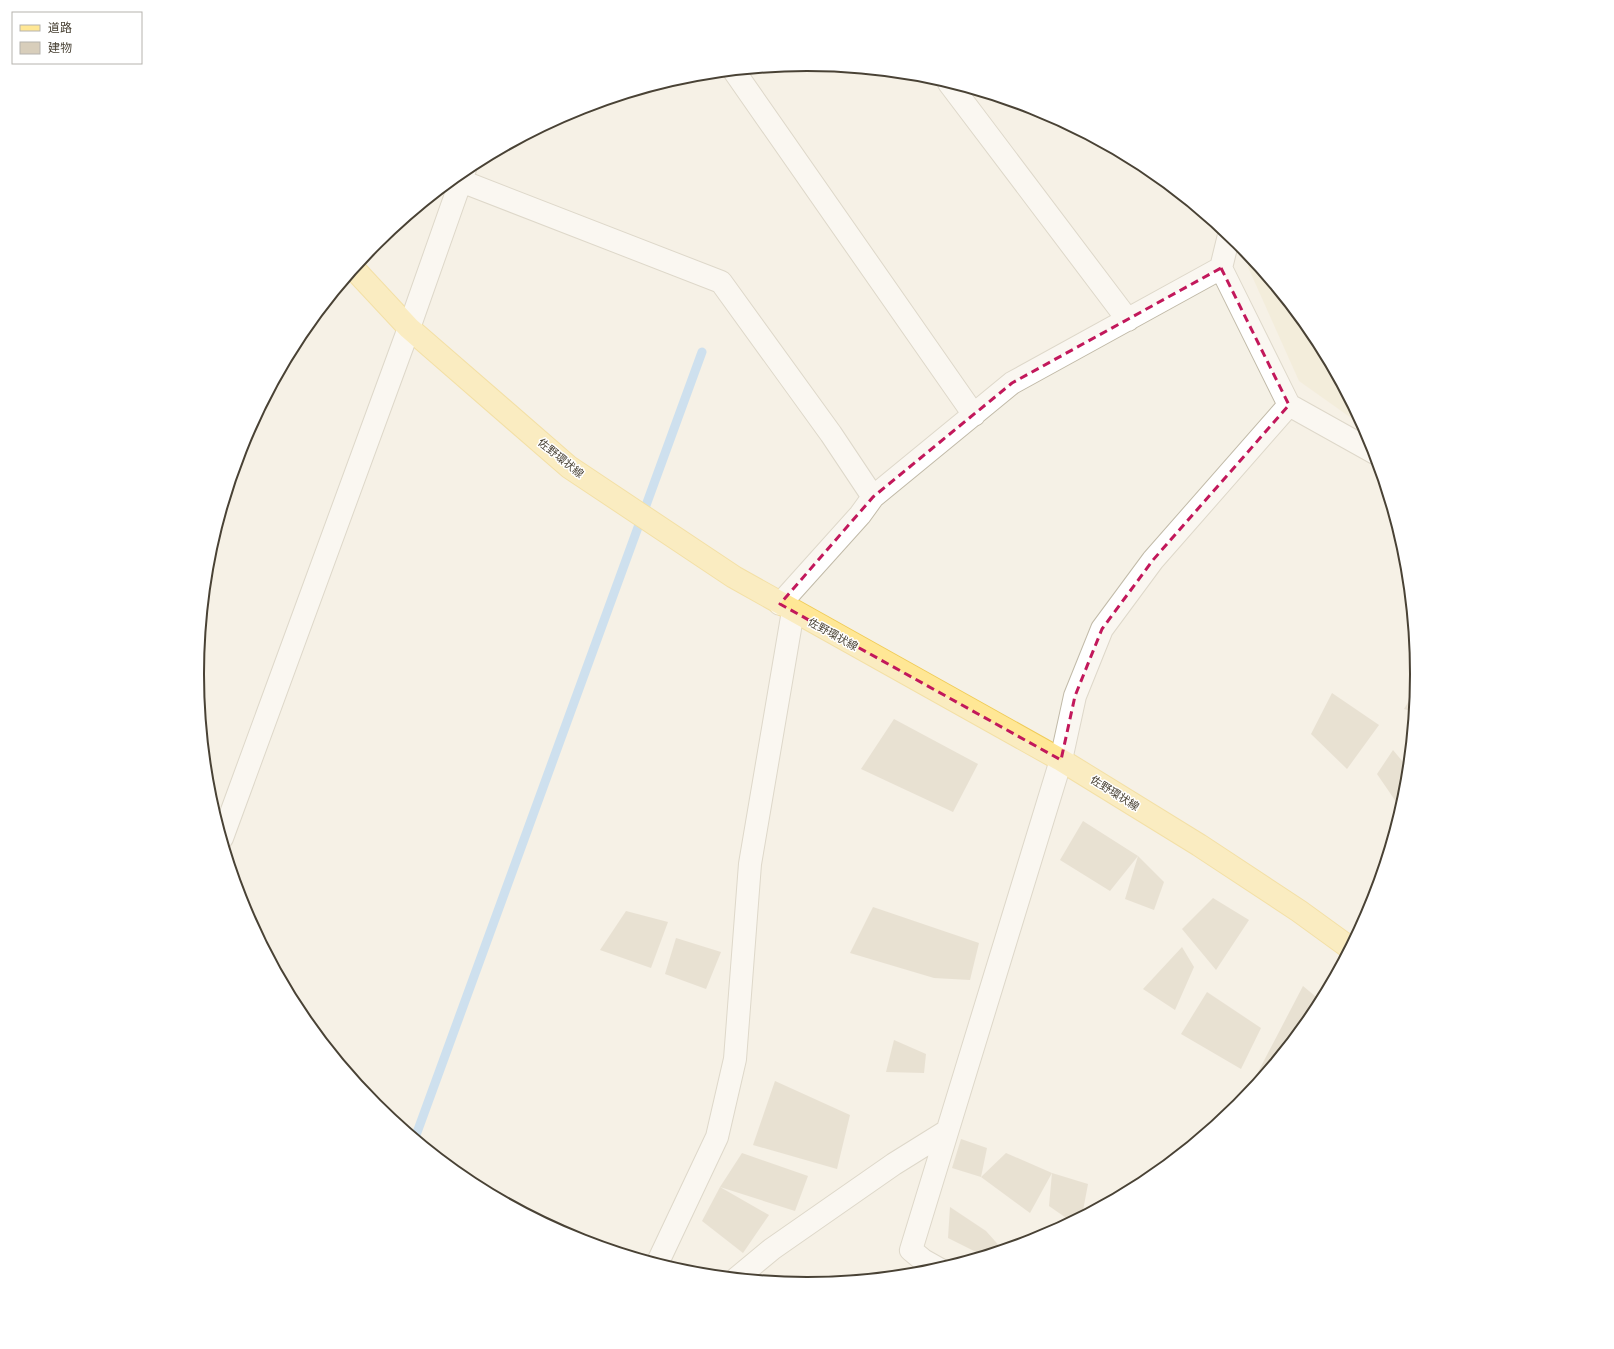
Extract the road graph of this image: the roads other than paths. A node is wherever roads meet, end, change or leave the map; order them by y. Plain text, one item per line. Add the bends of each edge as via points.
1 (737, 75) edge
2 (954, 90) edge
3 (467, 177) edge
4 (461, 181) edge
5 (1227, 242) edge
6 (1221, 268) junction
7 (358, 272) edge
8 (1128, 320) junction
9 (409, 328) junction
10 (1289, 405) junction
11 (974, 415) junction
12 (1366, 448) edge
13 (873, 497) junction
14 (787, 608) junction
15 (1061, 760) junction
16 (224, 832) edge
17 (1346, 945) edge
18 (947, 1132) junction
19 (659, 1259) edge
20 (930, 1265) edge
21 (742, 1274) edge

1 - 11 street
2 - 8 street
3 - 13 street via 721,282 831,434
4 - 9 street
5 - 6 street
6 - 8 street
6 - 10 street
7 - 9 main road, 佐野環状線
8 - 11 street via 1012,383
9 - 14 main road, 佐野環状線 via 569,467 734,577
9 - 16 street
10 - 12 street
10 - 15 street via 1153,560 1102,629 1075,696
11 - 13 street
13 - 14 street
14 - 15 main road, 佐野環状線
14 - 19 street via 750,864 735,1059 717,1137
15 - 17 main road, 佐野環状線 via 1212,854
15 - 18 street
18 - 20 street via 911,1250
18 - 21 street via 894,1164

